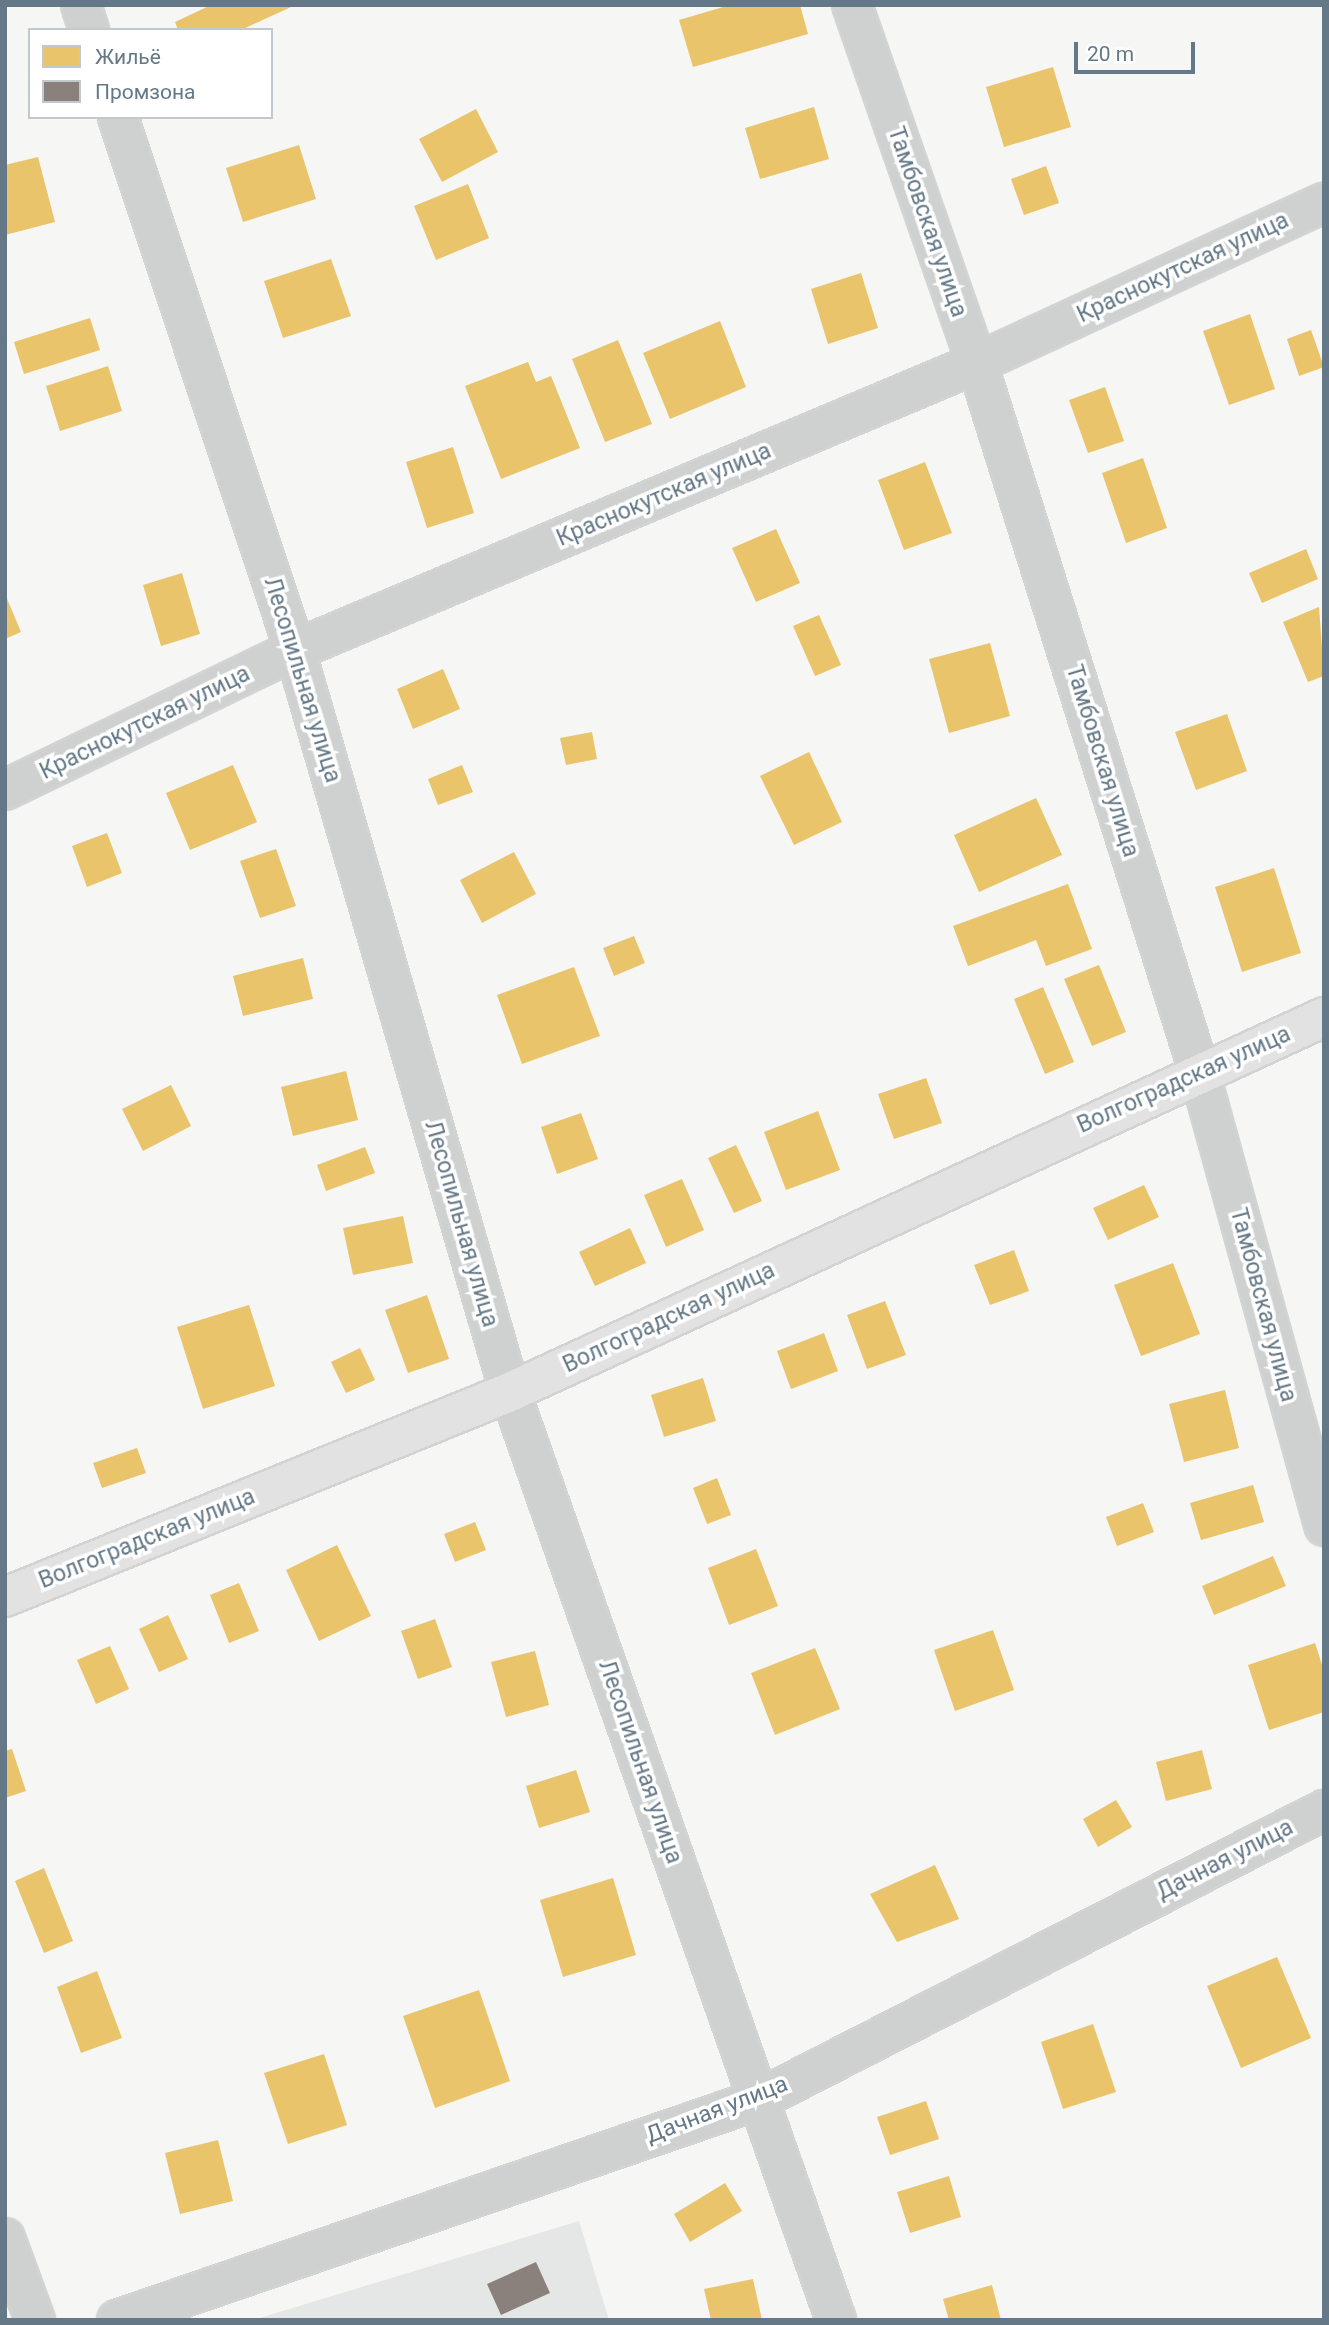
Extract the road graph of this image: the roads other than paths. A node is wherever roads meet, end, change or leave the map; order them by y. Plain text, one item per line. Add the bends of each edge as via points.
1 (81, 5) edge
2 (852, 5) edge
3 (88, 28) edge
4 (119, 119) edge
5 (1324, 203) edge
6 (977, 363) junction
7 (295, 650) junction
8 (5, 790) edge
9 (1324, 1017) edge
10 (1199, 1071) junction
11 (510, 1392) junction
12 (1324, 1526) edge
13 (5, 1597) edge
14 (1324, 1810) edge
15 (760, 2098) junction
16 (5, 2238) edge
17 (35, 2320) edge
18 (117, 2320) edge
19 (836, 2320) edge

1 - 3 street
2 - 6 street, Тамбовская улица
4 - 7 street, Лесопильная улица
5 - 6 street, Краснокутская улица
6 - 7 street, Краснокутская улица
6 - 10 street, Тамбовская улица
7 - 8 street, Краснокутская улица
7 - 11 street, Лесопильная улица
9 - 10 street, Волгоградская улица
10 - 11 street, Волгоградская улица
10 - 12 street, Тамбовская улица
11 - 13 street, Волгоградская улица
11 - 15 street, Лесопильная улица
14 - 15 street, Дачная улица
15 - 18 street, Дачная улица
15 - 19 street, Лесопильная улица
16 - 17 street

